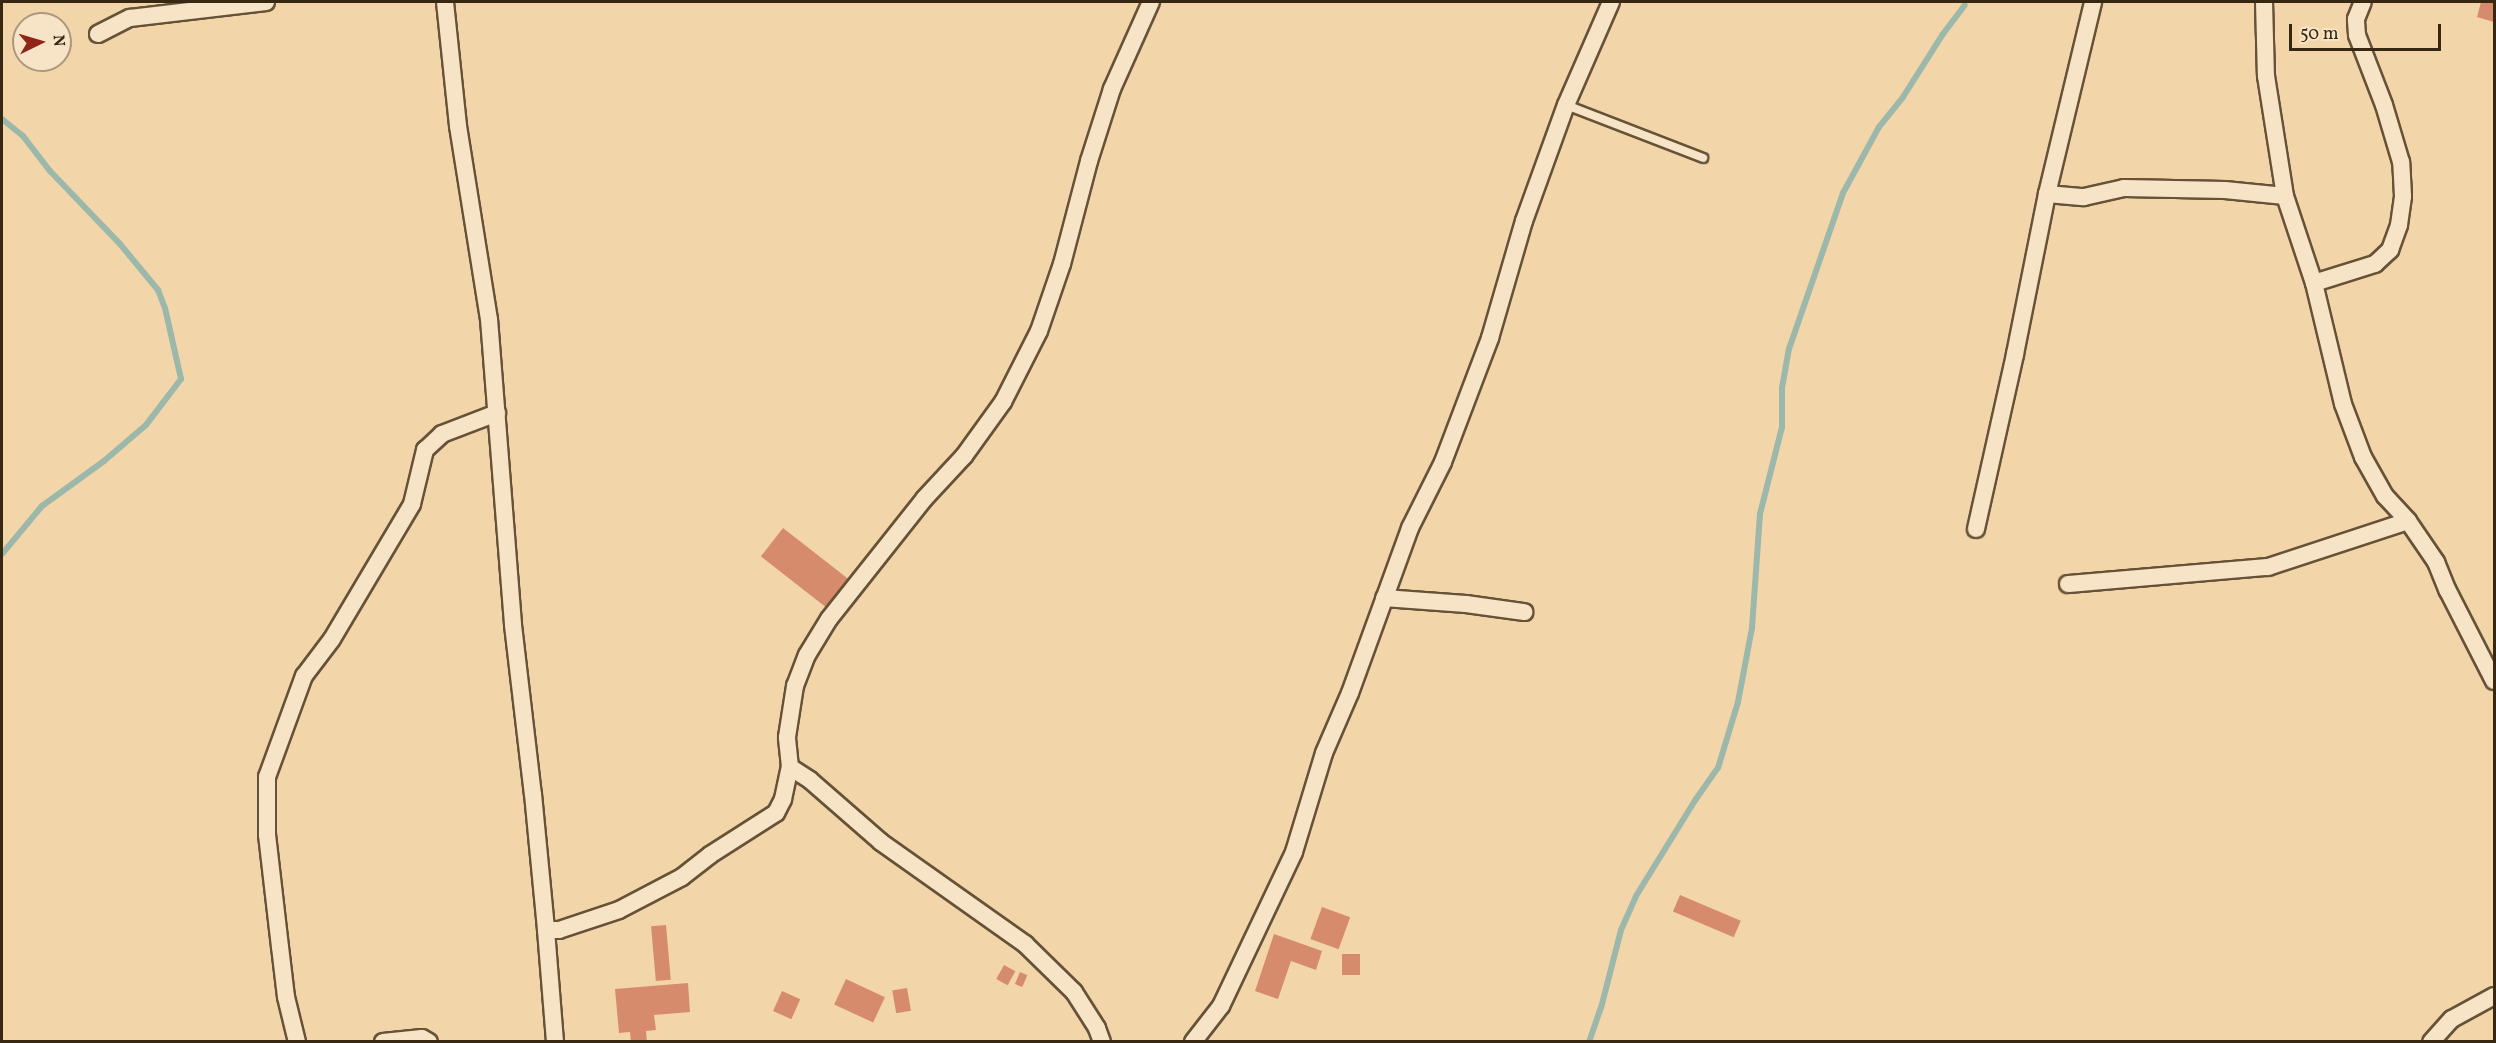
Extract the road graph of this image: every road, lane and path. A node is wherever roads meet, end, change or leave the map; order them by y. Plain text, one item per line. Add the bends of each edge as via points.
1 (266, 2) edge
2 (445, 2) edge
3 (1151, 2) edge
4 (1611, 2) edge
5 (2092, 2) edge
6 (2264, 2) edge
7 (2362, 2) edge
8 (98, 34) dead end
9 (1566, 105) junction
10 (1703, 158) dead end
11 (2047, 194) junction
12 (2285, 196) junction
13 (2314, 283) junction
14 (497, 413) junction
15 (2408, 521) junction
16 (1976, 529) dead end
17 (2068, 584) dead end
18 (1384, 598) junction
19 (1524, 612) dead end
20 (2492, 672) edge
21 (790, 767) junction
22 (546, 930) junction
23 (2494, 996) edge
24 (297, 1041) edge
25 (382, 1041) edge
26 (429, 1041) edge
27 (555, 1041) edge
28 (1102, 1041) edge
29 (1193, 1041) edge
30 (2431, 1041) edge

1 - 8 street via 129,18
2 - 14 street via 458,126 489,318
3 - 21 street via 1112,89 1039,331 1003,402 959,462 924,499 829,619 807,654 789,712
4 - 9 street
5 - 11 street
6 - 12 street via 2266,76
7 - 13 street via 2356,19 2357,35 2385,105 2401,162 2403,196 2399,225 2390,250 2375,264
9 - 10 lane
9 - 18 street via 1524,221 1490,338 1443,462 1410,528
11 - 12 street via 2085,197 2124,188 2225,190
11 - 16 street
12 - 13 street
13 - 15 street via 2343,404 2363,457 2385,496
14 - 22 street via 513,625
14 - 24 street via 442,434 425,450 412,504 332,639 304,676 267,777 267,835 286,997
15 - 17 street via 2268,567
15 - 20 street via 2436,562
18 - 19 street
18 - 29 street via 1324,753 1293,852 1221,1006
21 - 22 street via 776,813 682,877 619,910 559,930
21 - 28 street via 881,842 1025,944 1074,992
22 - 27 street
23 - 30 street via 2452,1019
25 - 26 street

